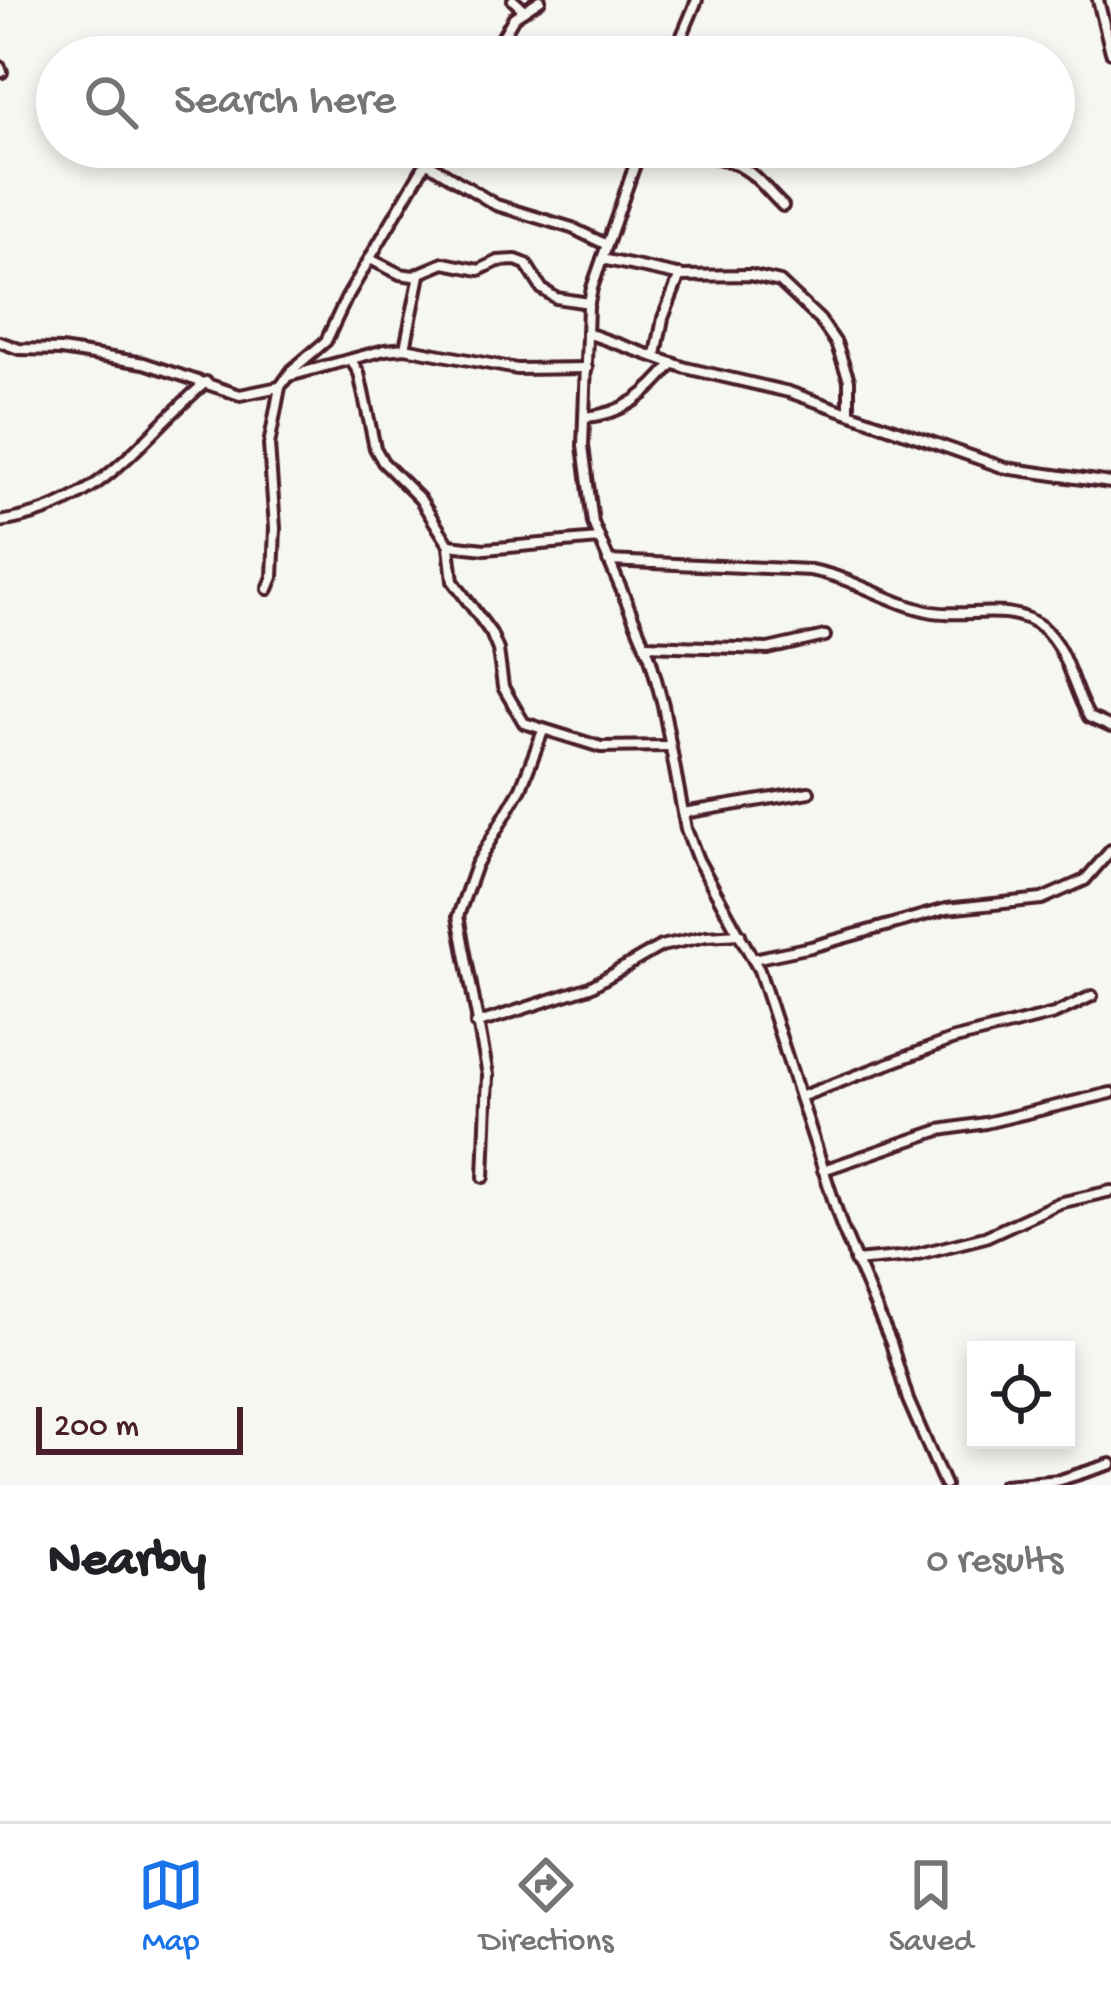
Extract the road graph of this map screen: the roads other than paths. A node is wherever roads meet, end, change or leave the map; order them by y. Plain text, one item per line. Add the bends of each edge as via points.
1 (513, 0) edge
2 (540, 0) edge
3 (683, 0) edge
4 (697, 0) edge
5 (1098, 0) edge
6 (524, 10) junction
7 (692, 13) junction
8 (502, 36) edge
9 (682, 36) edge
10 (1111, 52) edge
11 (422, 168) edge
12 (447, 168) edge
13 (634, 168) edge
14 (743, 168) edge
15 (783, 206) dead end
16 (608, 245) junction
17 (370, 259) junction
18 (602, 259) junction
19 (419, 275) junction
20 (680, 275) junction
21 (589, 303) junction
22 (587, 333) junction
23 (0, 342) edge
24 (405, 348) junction
25 (656, 356) junction
26 (351, 360) junction
27 (674, 363) junction
28 (587, 368) junction
29 (285, 377) junction
30 (207, 381) junction
31 (280, 387) junction
32 (849, 412) junction
33 (585, 417) junction
34 (1111, 483) edge
35 (0, 522) edge
36 (599, 539) junction
37 (449, 545) junction
38 (608, 561) junction
39 (268, 589) dead end
40 (824, 636) dead end
41 (645, 645) junction
42 (1111, 727) edge
43 (543, 731) junction
44 (670, 746) junction
45 (809, 792) dead end
46 (683, 813) junction
47 (1111, 850) edge
48 (740, 934) junction
49 (753, 959) junction
50 (1092, 996) dead end
51 (476, 1024) junction
52 (1111, 1093) edge
53 (800, 1096) junction
54 (823, 1170) junction
55 (484, 1177) dead end
56 (1111, 1192) edge
57 (855, 1261) junction
58 (1111, 1465) edge
59 (945, 1485) edge
60 (1004, 1485) edge

1 - 6 street
2 - 6 street
3 - 7 street
4 - 7 street
5 - 10 street
6 - 8 street
7 - 9 street
11 - 17 street
12 - 16 street via 496,205
13 - 16 street
14 - 15 street
16 - 18 street
17 - 19 street
17 - 29 street via 326,341
18 - 20 street
18 - 21 street
19 - 21 street via 444,262 479,271 516,260 556,298
19 - 24 street
20 - 25 street
20 - 32 street via 780,282 836,343
21 - 22 street
22 - 25 street
22 - 28 street
23 - 30 street
24 - 26 street
24 - 28 street via 517,369
25 - 27 street
26 - 29 street
26 - 37 street via 382,463 420,499
27 - 32 street
27 - 33 street via 629,406
28 - 33 street
29 - 31 street
30 - 31 street via 240,395
30 - 35 street via 86,494
31 - 39 street via 269,445 275,528
32 - 34 street via 1005,468
33 - 36 street via 584,471
36 - 37 street
36 - 38 street
37 - 43 street via 453,581 490,633 514,710
38 - 41 street
38 - 42 street via 810,570 934,612 1025,617 1052,638 1089,718
40 - 41 street via 768,649
41 - 44 street
43 - 44 street via 601,747
43 - 51 street via 458,916
44 - 46 street
45 - 46 street
46 - 48 street via 698,860
47 - 49 street via 1085,880 1042,899 946,909
48 - 49 street
48 - 51 street via 662,946 590,987
49 - 53 street
50 - 53 street
51 - 55 street via 488,1075
52 - 54 street via 926,1133
53 - 54 street
54 - 57 street
56 - 57 street via 1059,1203 986,1237
57 - 59 street
58 - 60 street

